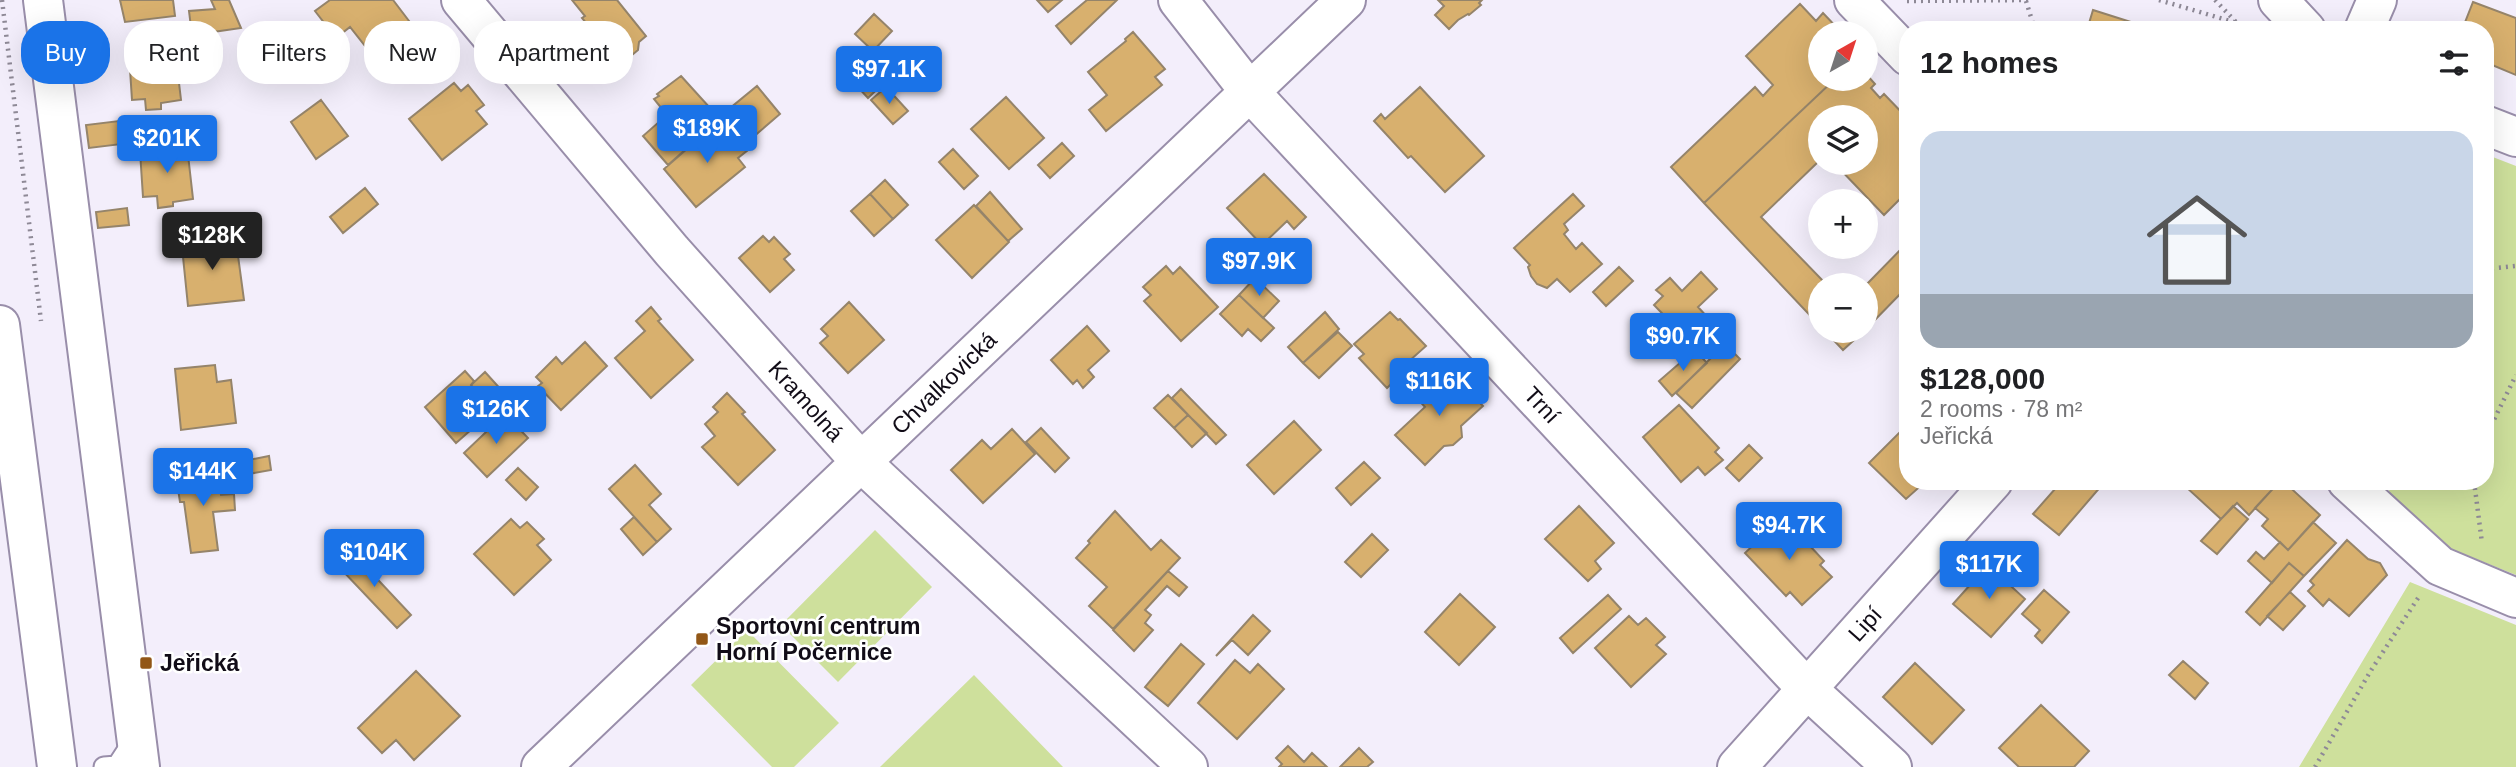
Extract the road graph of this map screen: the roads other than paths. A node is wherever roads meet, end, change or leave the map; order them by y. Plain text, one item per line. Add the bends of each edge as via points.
1 (43, 0) edge
2 (461, 0) edge
3 (1178, 0) edge
4 (1346, 0) edge
5 (1854, 0) edge
6 (2278, 0) edge
7 (2377, 0) edge
8 (2298, 21) edge
9 (2368, 21) edge
10 (1899, 47) edge
11 (1250, 92) junction
12 (2494, 128) edge
13 (2516, 137) edge
14 (0, 325) edge
15 (861, 462) junction
16 (1985, 490) edge
17 (2357, 490) edge
18 (2502, 592) edge
19 (1807, 688) junction
20 (139, 751) edge
21 (63, 761) edge
22 (104, 767) edge
23 (541, 767) edge
24 (1188, 767) edge
25 (1737, 767) edge
26 (1892, 767) edge

1 - 20 street
2 - 15 street, Kramolná via 672,251
3 - 11 street, Trní
4 - 11 street, Chvalkovická
5 - 10 street
6 - 8 street
7 - 9 street
11 - 15 street, Chvalkovická
11 - 19 street, Trní
12 - 13 street
14 - 21 street
15 - 23 street, Chvalkovická
15 - 24 street, Kramolná
16 - 19 street, Lipí
17 - 18 street via 2440,566
19 - 25 street, Lipí
19 - 26 street, Trní
20 - 22 lane via 117,766

